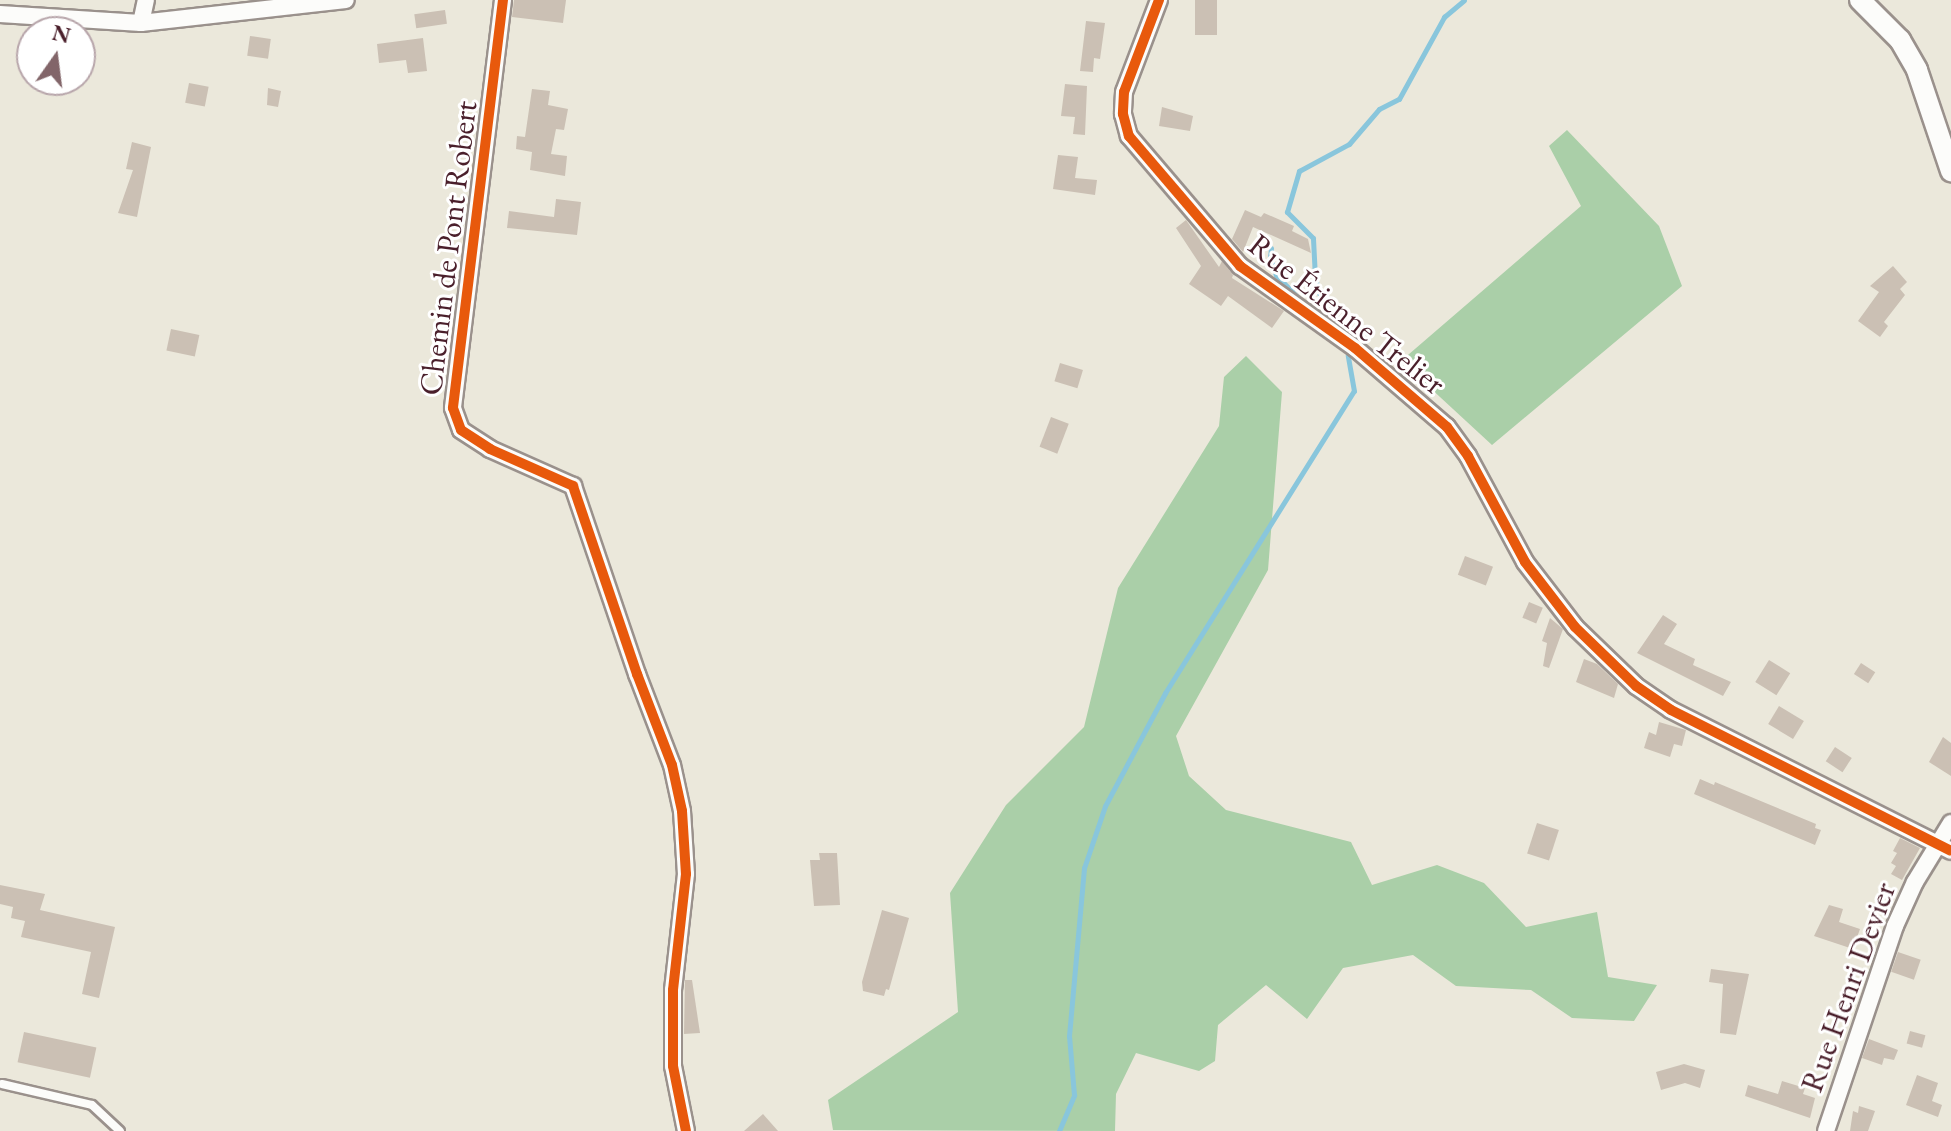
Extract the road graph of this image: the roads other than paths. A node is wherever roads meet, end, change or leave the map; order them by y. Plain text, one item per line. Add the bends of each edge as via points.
1 (146, 0) edge
2 (346, 0) edge
3 (503, 0) edge
4 (1159, 0) edge
5 (1860, 0) edge
6 (0, 14) edge
7 (141, 23) junction
8 (1951, 171) edge
9 (1951, 823) edge
10 (1944, 848) edge
11 (2, 1084) dead end
12 (120, 1131) edge
13 (686, 1131) edge
14 (1826, 1131) edge

1 - 7 street
2 - 7 street
3 - 13 street, Chemin de Pont Robert via 453,408 461,430 490,449 573,486 672,765 682,811 686,874 673,990 673,1066
4 - 10 street, Rue Étienne Trelier via 1124,92 1123,114 1129,136 1143,156 1221,246 1240,266 1355,348 1447,427 1525,562 1595,648 1636,686 1711,733
5 - 8 street via 1900,40 1917,70
6 - 7 street
9 - 10 street, Rue Henri Devier
10 - 14 street, Rue Henri Devier via 1895,926
11 - 12 lane via 92,1105

